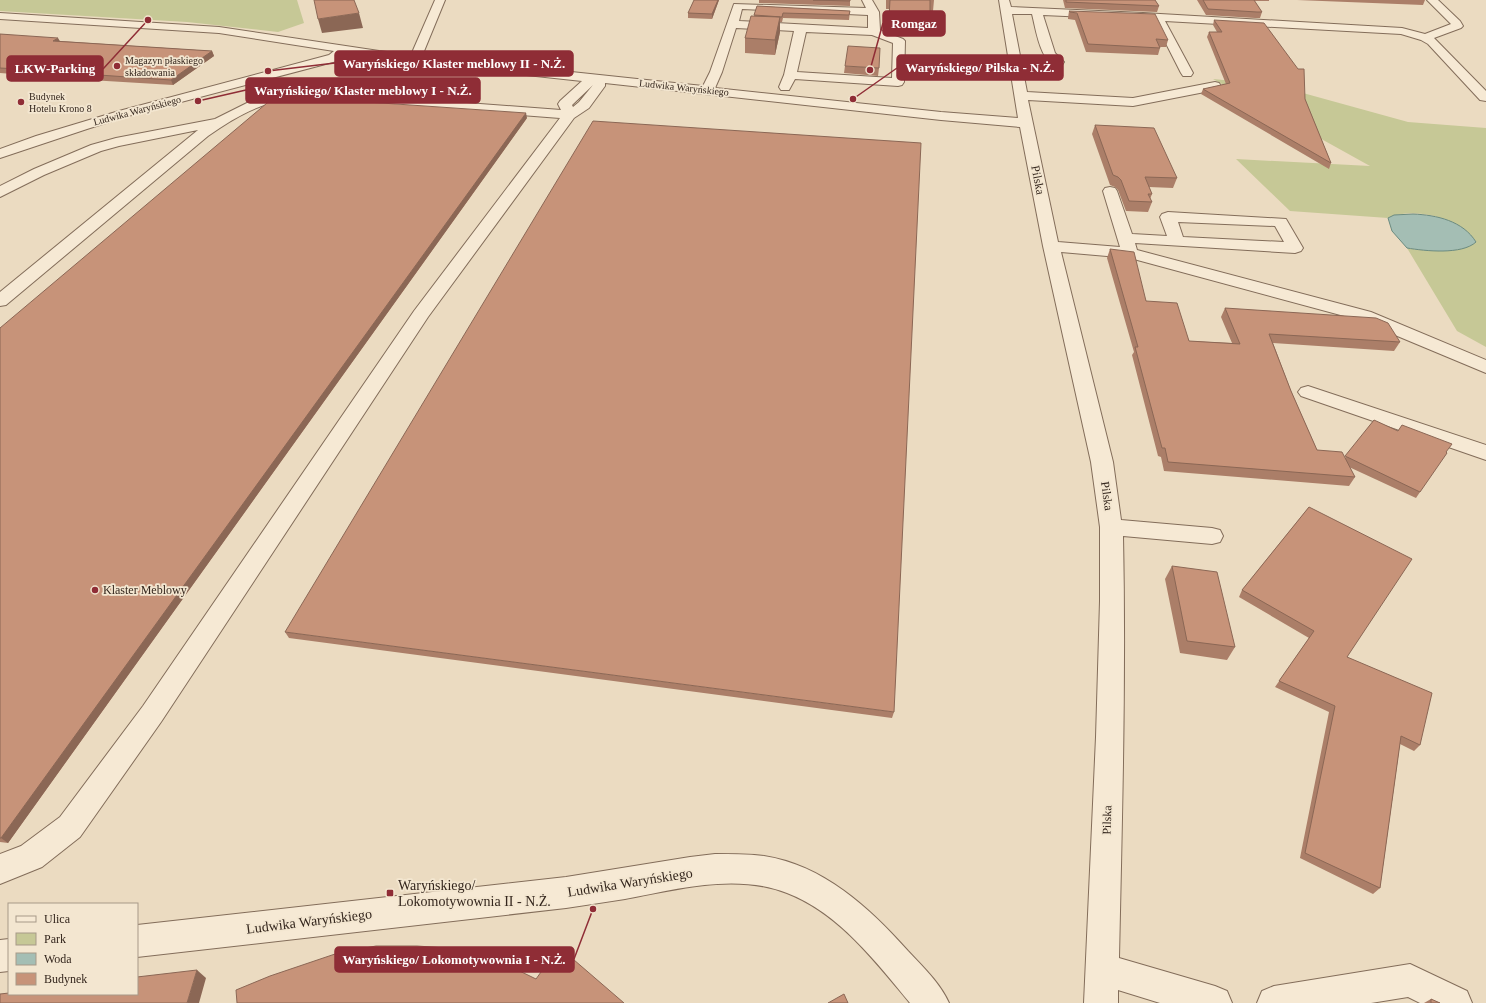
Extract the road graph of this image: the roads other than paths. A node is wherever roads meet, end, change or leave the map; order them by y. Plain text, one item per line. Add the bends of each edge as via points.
1 (440, 0) edge
2 (866, 0) edge
3 (1432, 0) edge
4 (1061, 2) dead end
5 (1005, 5) edge
6 (1187, 6) dead end
7 (874, 12) junction
8 (1037, 12) junction
9 (1065, 13) junction
10 (0, 16) edge
11 (1158, 17) junction
12 (1194, 19) junction
13 (732, 24) junction
14 (801, 27) junction
15 (874, 32) junction
16 (1425, 38) junction
17 (343, 50) junction
18 (416, 59) junction
19 (1058, 62) dead end
20 (1187, 73) dead end
21 (790, 75) junction
22 (598, 78) junction
23 (1215, 86) edge
24 (707, 90) junction
25 (1021, 96) junction
26 (1485, 97) edge
27 (781, 98) junction
28 (568, 115) junction
29 (218, 122) junction
30 (1026, 123) junction
31 (55, 133) junction
32 (0, 140) edge
33 (30, 142) junction
34 (96, 148) junction
35 (0, 154) edge
36 (1110, 191) dead end
37 (0, 192) edge
38 (1177, 241) junction
39 (1128, 245) junction
40 (1051, 246) junction
41 (0, 301) edge
42 (1486, 367) edge
43 (1308, 392) dead end
44 (1486, 453) edge
45 (1111, 527) junction
46 (1212, 536) dead end
47 (0, 869) edge
48 (138, 941) edge
49 (1102, 969) junction
50 (932, 1003) edge
51 (1101, 1003) edge
52 (1215, 1003) edge
53 (1274, 1003) edge
54 (1455, 1003) edge

1 - 18 street
2 - 7 street
3 - 16 street via 1456,22 1456,26
4 - 9 street
5 - 8 street
5 - 25 street, Pilska
6 - 12 street
7 - 13 street via 738,6
7 - 15 street
8 - 9 street
8 - 19 street via 1049,55
9 - 11 street
10 - 17 street, Ludwika Waryńskiego via 219,30
11 - 12 street
11 - 20 street
12 - 16 street via 1391,29
13 - 14 street
13 - 24 street via 716,72
14 - 15 street
14 - 21 street
15 - 21 street via 899,41 898,82
16 - 26 street via 1432,42
17 - 18 street, Ludwika Waryńskiego
17 - 31 street, Ludwika Waryńskiego via 328,60
18 - 22 street, Ludwika Waryńskiego
21 - 27 street
22 - 24 street, Ludwika Waryńskiego
22 - 28 street via 599,86 584,105
23 - 25 street via 1133,102
24 - 27 street, Ludwika Waryńskiego
25 - 30 street, Pilska
27 - 30 street, Ludwika Waryńskiego
28 - 29 street via 294,94 262,100
28 - 47 street via 420,315 152,714 70,827 31,857
29 - 34 street
29 - 41 street
30 - 40 street, Pilska
31 - 33 street, Ludwika Waryńskiego
31 - 34 street via 73,136
32 - 33 street
33 - 35 street, Ludwika Waryńskiego
34 - 37 street
36 - 39 street
38 - 38 street via 1168,217 1280,222 1296,248
38 - 39 street
39 - 40 street
39 - 42 street via 1364,316
40 - 45 street, Pilska via 1102,462
43 - 44 street
45 - 46 street
45 - 49 street, Pilska via 1110,737
48 - 50 street, Ludwika Waryńskiego via 593,889 678,874 723,869 760,871 811,887 840,906 867,930
49 - 51 street, Pilska
49 - 52 street
53 - 54 street via 1410,980

